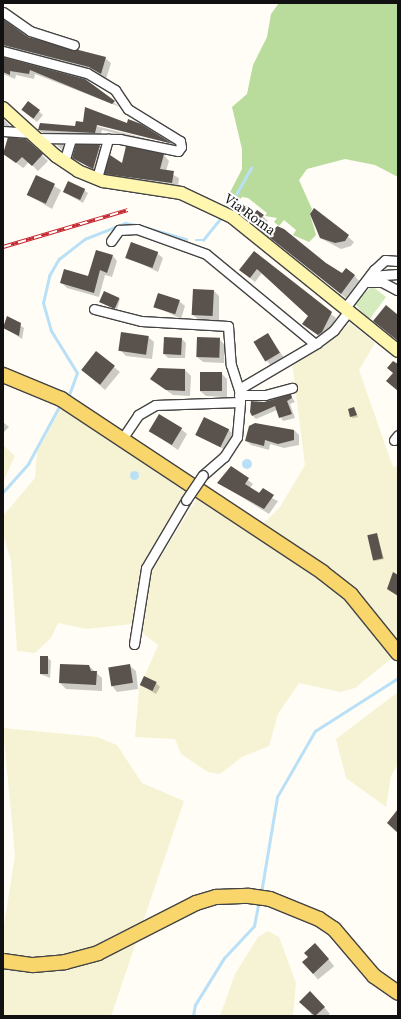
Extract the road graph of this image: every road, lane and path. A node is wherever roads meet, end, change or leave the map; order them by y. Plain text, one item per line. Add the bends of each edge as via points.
1 (3, 12) edge
2 (74, 45) dead end
3 (3, 51) edge
4 (3, 108) edge
5 (3, 131) edge
6 (34, 135) junction
7 (71, 139) junction
8 (108, 139) junction
9 (64, 162) junction
10 (97, 178) junction
11 (111, 241) dead end
12 (398, 261) edge
13 (398, 274) edge
14 (368, 278) junction
15 (397, 290) edge
16 (94, 309) dead end
17 (347, 310) junction
18 (315, 344) junction
19 (398, 351) edge
20 (3, 376) edge
21 (292, 388) dead end
22 (239, 396) junction
23 (122, 440) junction
24 (134, 644) dead end
25 (398, 653) edge
26 (3, 961) edge
27 (398, 993) edge

1 - 2 street via 30,30
3 - 8 street via 87,73 115,90 128,109 180,141 181,147 178,151
4 - 6 street, Via Roma
5 - 6 street
6 - 7 street
6 - 9 street, Via Roma
7 - 8 street
7 - 9 street
8 - 10 street
9 - 10 street, Via Roma
10 - 17 street, Via Roma via 181,193 208,203 232,217
11 - 18 street via 119,230 137,229 206,254
12 - 14 street via 385,260
13 - 14 street
14 - 15 street
14 - 17 street
16 - 22 street via 141,321 228,326 231,365
17 - 18 street via 334,330
17 - 19 street, Via Roma
18 - 22 street
20 - 23 main road via 61,399
21 - 22 street via 265,395
22 - 23 street via 155,405 138,415
22 - 24 street, bridge via 240,421 234,443 204,475 186,500 146,568
23 - 25 main road via 322,572 351,595
26 - 27 main road via 33,965 65,962 98,953 196,903 235,896 270,899 302,910 334,929 374,976

